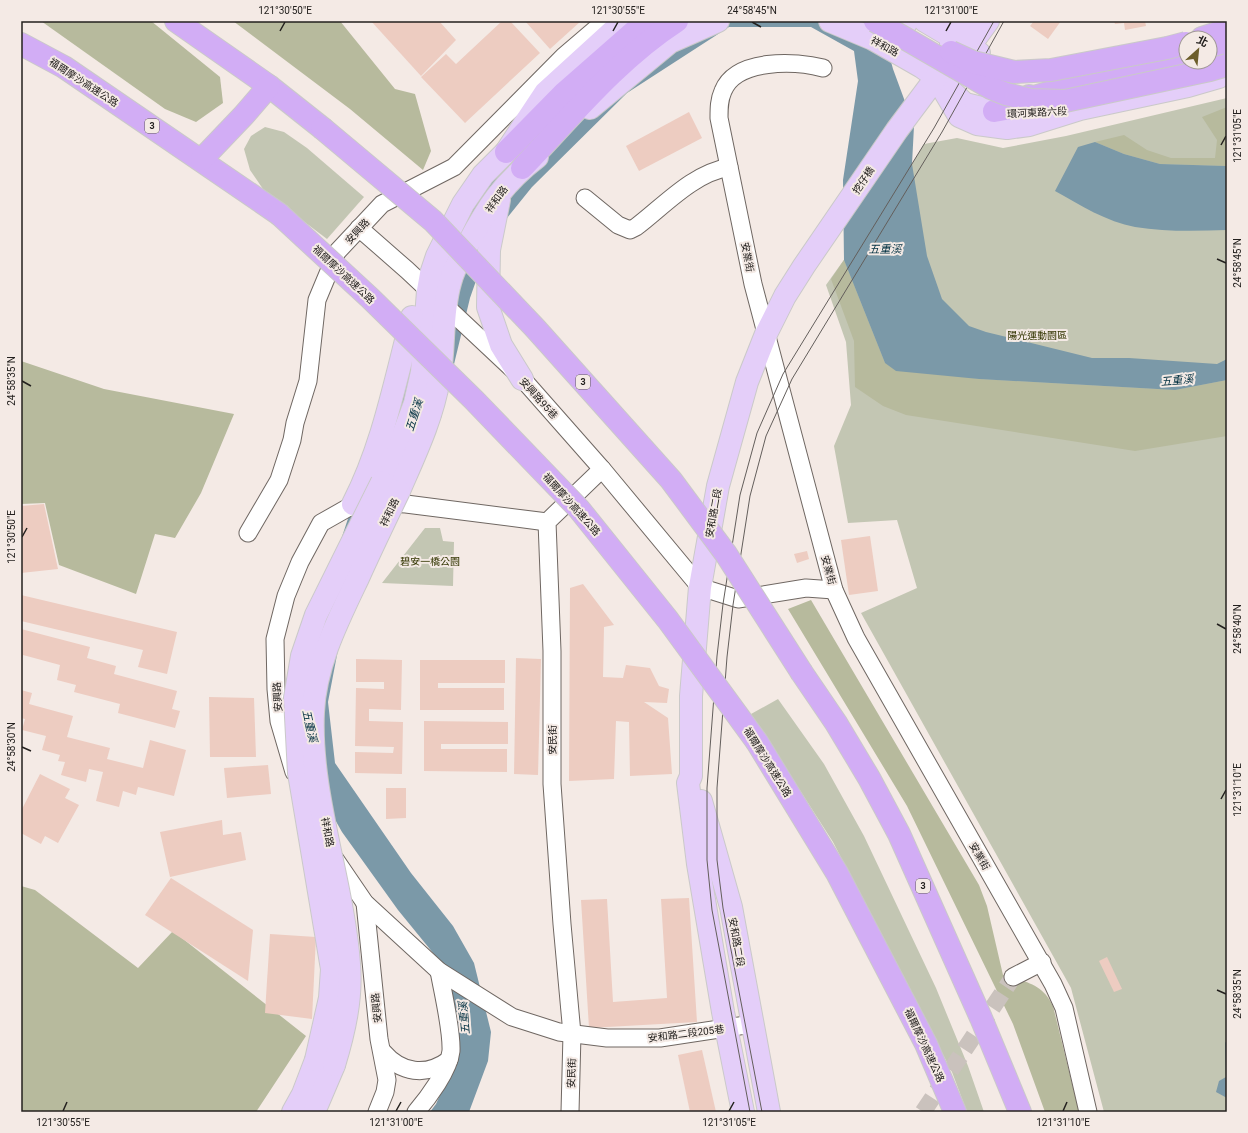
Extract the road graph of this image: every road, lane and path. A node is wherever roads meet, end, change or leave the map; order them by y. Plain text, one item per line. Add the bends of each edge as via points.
1 (176, 21) edge
2 (605, 21) edge
3 (624, 21) edge
4 (646, 21) edge
5 (677, 21) edge
6 (718, 21) edge
7 (830, 21) edge
8 (875, 21) edge
9 (898, 21) edge
10 (907, 21) edge
11 (925, 21) edge
12 (988, 21) edge
13 (1227, 26) edge
14 (1214, 30) edge
15 (962, 35) edge
16 (1178, 40) edge
17 (21, 44) edge
18 (1178, 45) edge
19 (898, 53) junction
20 (1227, 55) edge
21 (950, 59) junction
22 (1178, 61) edge
23 (1227, 65) edge
24 (823, 68) dead end
25 (1227, 75) edge
26 (1099, 84) junction
27 (269, 86) junction
28 (930, 86) junction
29 (1080, 109) junction
30 (994, 111) junction
31 (506, 152) junction
32 (202, 160) junction
33 (729, 166) junction
34 (522, 168) junction
35 (502, 188) junction
36 (585, 198) dead end
37 (359, 228) junction
38 (804, 266) joint
39 (428, 291) junction
40 (446, 308) junction
41 (766, 334) junction
42 (522, 379) junction
43 (602, 469) junction
44 (355, 503) junction
45 (547, 522) junction
46 (248, 533) dead end
47 (700, 587) junction
48 (834, 590) junction
49 (691, 776) junction
50 (365, 903) junction
51 (1042, 962) junction
52 (444, 974) junction
53 (1014, 977) tunnel mouth
54 (752, 1024) junction
55 (726, 1028) junction
56 (572, 1034) junction
57 (383, 1052) junction
58 (449, 1060) junction
59 (325, 1062) junction
60 (293, 1112) edge
61 (314, 1112) edge
62 (377, 1112) edge
63 (416, 1112) edge
64 (570, 1112) edge
65 (743, 1112) edge
66 (769, 1112) edge
67 (956, 1112) edge
68 (1020, 1112) edge
69 (1088, 1112) edge

1 - 27 highway, 3
2 - 37 street, 安興路 via 564,56 454,166 382,204
3 - 31 main road, 祥和路 via 545,93
4 - 31 highway via 564,93
5 - 34 highway via 649,40 616,69
6 - 34 main road, 祥和路 via 670,42 588,110 553,145
7 - 19 main road, 祥和路
8 - 23 highway, bridge via 991,88 1031,100 1065,101
9 - 18 highway, bridge via 973,62 1014,72 1051,70
10 - 19 main road
11 - 15 main road
11 - 19 main road
12 - 15 main road
13 - 14 main road
15 - 16 main road via 991,60 1021,70 1114,55
15 - 21 main road, 挖仔橋
17 - 32 highway, 福爾摩沙高速公路 / 3 via 64,67
19 - 28 main road, 祥和路
20 - 26 highway via 1212,62 1162,76
21 - 26 highway via 1007,94 1034,97
21 - 28 main road, 挖仔橋
22 - 26 highway
24 - 33 street, 安業街 via 796,63 764,65 748,69 728,81 719,103
25 - 29 main road, 環河東路六段
26 - 30 highway via 1023,107
27 - 32 highway
27 - 68 highway, 3, bridge via 438,226 535,328 671,480 726,554 836,723 899,834
28 - 29 main road, 環河東路六段 via 959,116 977,124 1007,128 1029,125
28 - 30 main road, 環河東路六段 via 966,104
28 - 38 main road, 挖仔橋
29 - 30 main road, 環河東路六段 via 1006,115
31 - 39 main road, 祥和路 via 483,175 463,204 437,256
32 - 67 highway, 福爾摩沙高速公路 / 3, bridge via 279,214 468,394 579,509 668,620 757,742 837,873 926,1044
33 - 36 street via 701,177 630,230 618,225
33 - 41 street, 安業街
34 - 35 main road, 祥和路
35 - 40 main road, 祥和路 via 483,216 456,267 449,283
35 - 42 main road via 489,250 488,307 501,345
37 - 39 street, 安興路95巷
37 - 46 street, 安興路 via 337,252 317,300 308,381 292,440 279,480
38 - 41 main road, 安和路二段
39 - 40 street, 安興路95巷
39 - 44 main road via 412,314 380,441
39 - 59 main road, 祥和路, bridge via 422,372 415,402 386,474 316,616 302,656 295,698 299,773 332,969
40 - 42 street, 安興路95巷
40 - 59 main road, 祥和路, bridge via 439,378 423,438 335,628 322,665 313,712 315,766 339,889 350,965 346,1027
41 - 47 main road, 安和路二段 via 747,382 718,486
41 - 48 street, 安業街
42 - 43 street, 安興路95巷
43 - 45 street
43 - 47 street, 安興路95巷
44 - 45 street, bridge via 406,504
44 - 50 street, 安興路 via 321,522 300,562 286,596 275,639 276,689 279,721 306,804 339,868
45 - 56 street, 安民街 via 552,651 552,784
47 - 48 street via 738,599 806,588
47 - 49 main road, 安和路二段 via 691,696
48 - 51 street, 安業街 via 856,638
49 - 54 main road, 安和路二段 via 696,782 731,907
49 - 55 main road, 安和路二段 via 688,783 698,864
50 - 52 street, 安興路
50 - 57 street, 安興路 via 379,1039
51 - 53 street
51 - 69 street, 安業街 via 1064,1008
52 - 56 street, 安興路 via 512,1017
52 - 58 street via 451,1043
54 - 55 street, 安和路二段205巷
54 - 66 main road, 安和路二段
55 - 56 street, 安和路二段205巷 via 660,1038 607,1038
55 - 65 main road, 安和路二段
56 - 64 street, 安民街
57 - 58 street via 394,1062 411,1070 433,1070
57 - 62 street, 安興路 via 385,1092
58 - 63 street via 428,1097
59 - 60 main road, 祥和路
59 - 61 main road, 祥和路

